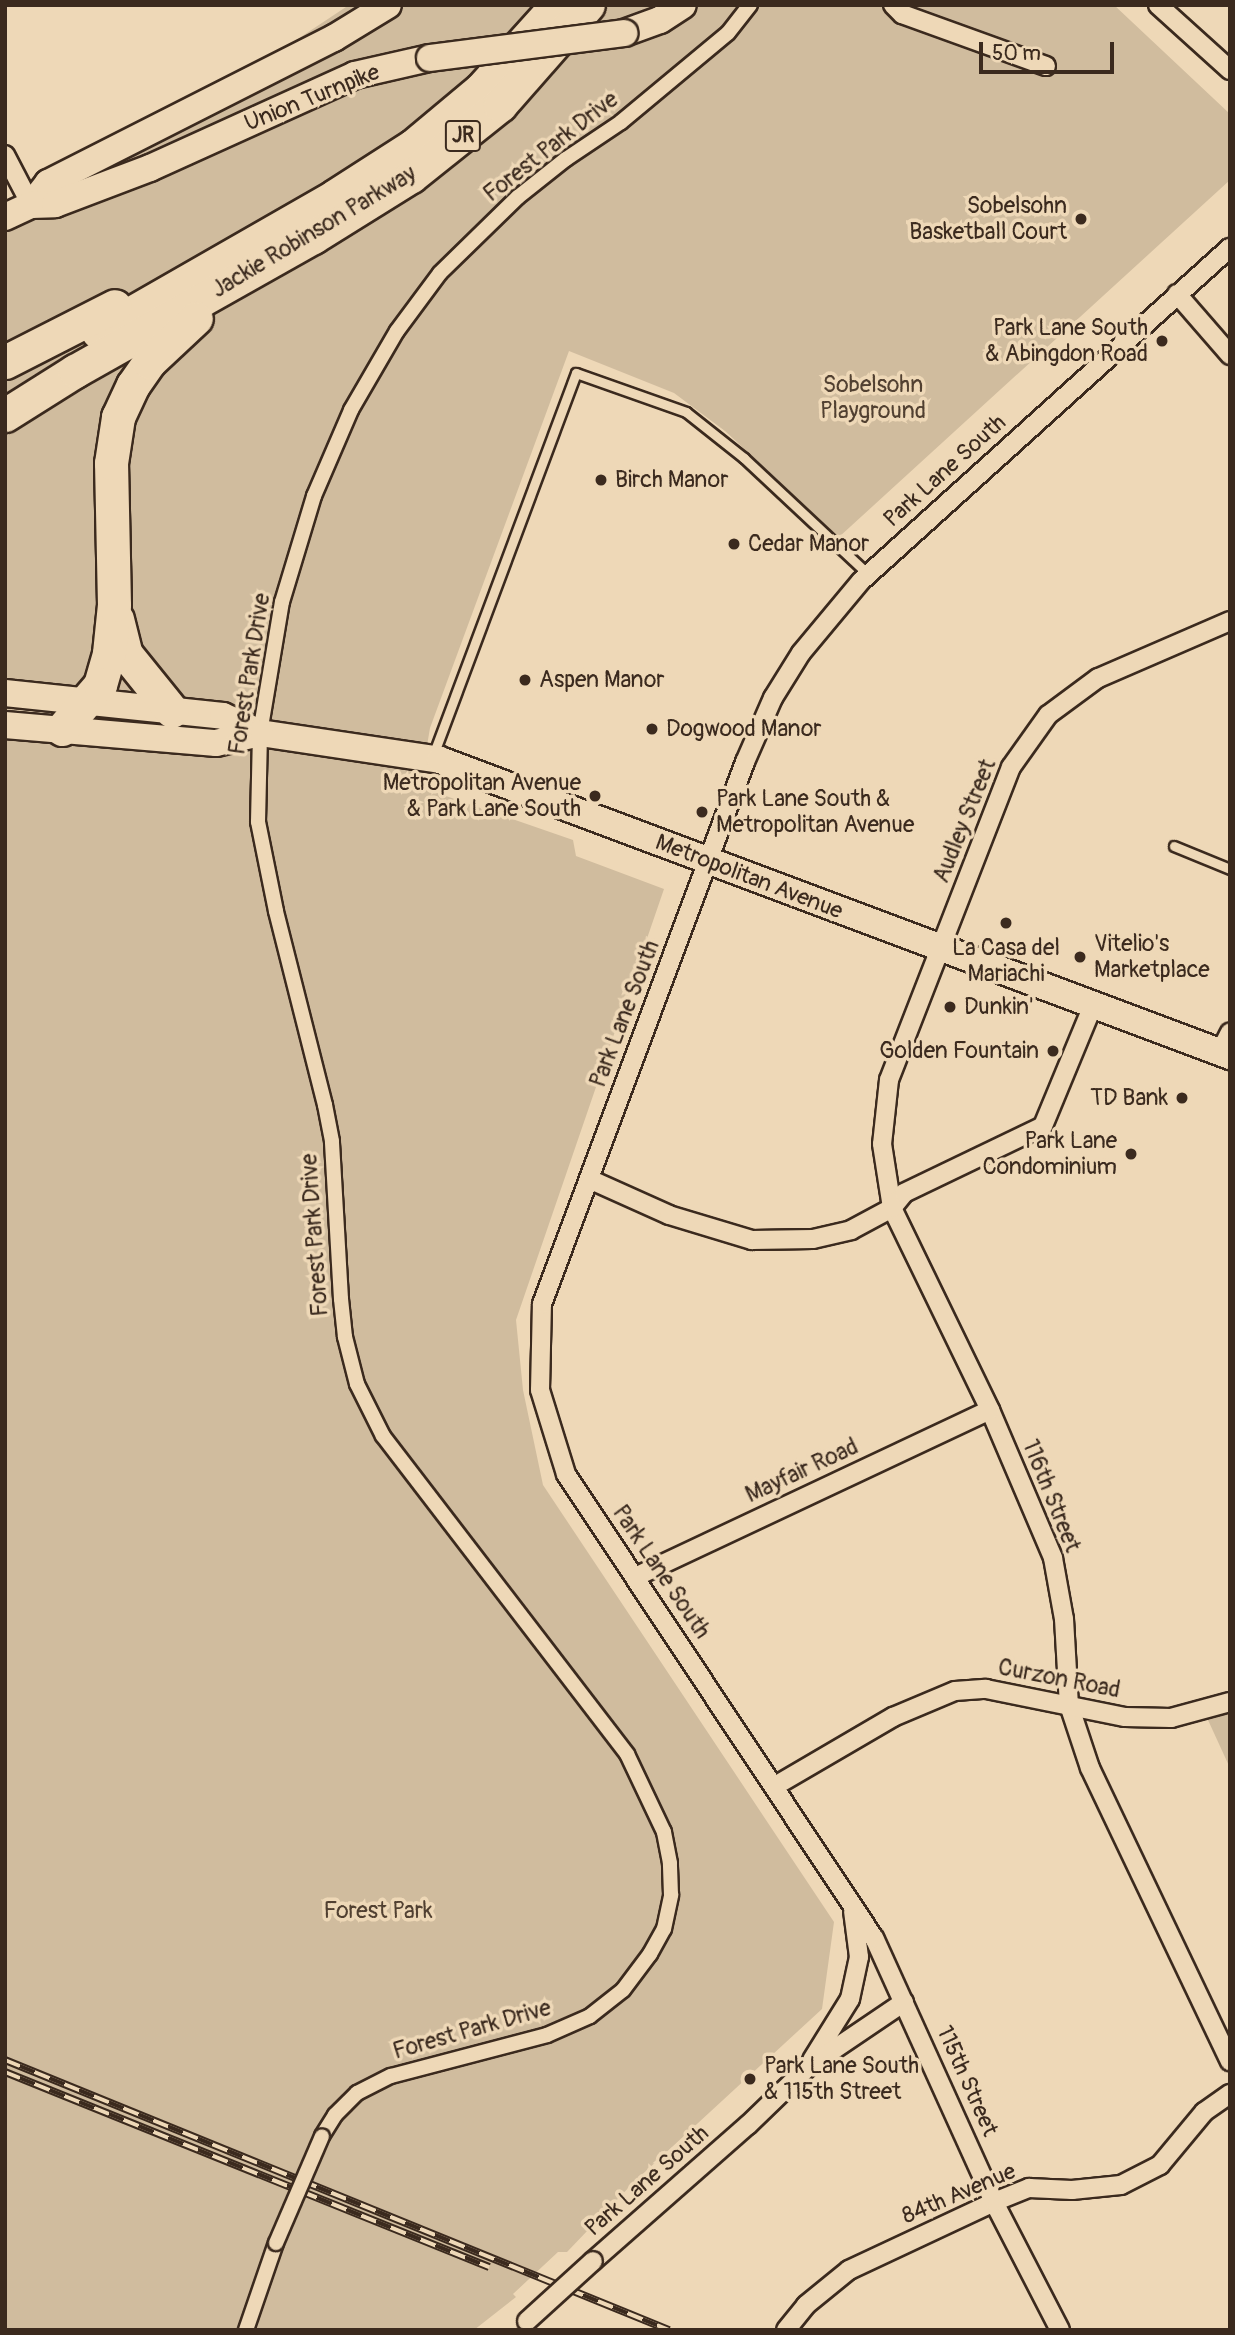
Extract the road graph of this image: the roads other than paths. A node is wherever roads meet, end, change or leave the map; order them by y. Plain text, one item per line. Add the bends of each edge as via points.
1 (388, 5) edge
2 (557, 5) edge
3 (588, 5) edge
4 (683, 5) edge
5 (750, 5) edge
6 (893, 5) edge
7 (1158, 5) edge
8 (1046, 66) dead end
9 (1230, 70) edge
10 (5, 155) edge
11 (31, 205) junction
12 (5, 217) edge
13 (313, 237) junction
14 (1230, 248) edge
15 (1177, 294) junction
16 (155, 297) junction
17 (1230, 355) edge
18 (5, 362) edge
19 (5, 389) edge
20 (5, 415) edge
21 (868, 574) junction
22 (114, 605) junction
23 (1230, 621) edge
24 (5, 693) edge
25 (84, 702) junction
26 (172, 711) junction
27 (5, 725) edge
28 (62, 729) junction
29 (260, 733) junction
30 (431, 759) junction
31 (1174, 846) dead end
32 (709, 861) junction
33 (1230, 869) edge
34 (941, 949) junction
35 (1093, 1005) junction
36 (1228, 1050) edge
37 (589, 1180) junction
38 (892, 1208) junction
39 (990, 1410) junction
40 (635, 1577) junction
41 (1230, 1702) edge
42 (1069, 1705) junction
43 (775, 1786) junction
44 (852, 1904) junction
45 (904, 2001) junction
46 (1230, 2061) edge
47 (808, 2067) junction
48 (1230, 2094) edge
49 (994, 2202) junction
50 (522, 2325) edge
51 (246, 2330) edge
52 (786, 2330) edge
53 (1060, 2330) edge

1 - 11 main road, Union Turnpike via 323,43 48,183
2 - 16 highway, Jackie Robinson Parkway / JR via 473,96 413,146 335,196
3 - 13 highway, Jackie Robinson Parkway / JR via 527,77 475,127 411,176
4 - 11 main road, Union Turnpike, bridge via 660,20 624,33 430,58 355,75 150,168 55,204
5 - 29 street, Forest Park Drive via 728,33 666,87 518,197 440,273 397,331 351,410 314,496 282,602
6 - 8 street via 902,14
7 - 9 street
10 - 11 street
11 - 12 main road, Union Turnpike
13 - 20 highway, Jackie Robinson Parkway / JR
13 - 22 highway via 183,329 149,362 127,395 115,427 111,463
14 - 15 street, Park Lane South
15 - 17 street
15 - 21 street, Park Lane South
16 - 18 highway via 110,307
16 - 19 highway, Jackie Robinson Parkway / JR
21 - 30 lane via 744,458 686,412 576,373
21 - 32 street, Park Lane South via 801,653 774,698
22 - 25 highway via 100,685
22 - 26 highway via 125,654
23 - 34 street, Audley Street via 1098,678 1048,715 1011,767
24 - 25 main road, Metropolitan Avenue
25 - 26 main road, Metropolitan Avenue
25 - 28 highway
26 - 29 main road, Metropolitan Avenue via 223,716
27 - 28 main road, Metropolitan Avenue
28 - 29 main road, Metropolitan Avenue via 216,743
29 - 30 main road, Metropolitan Avenue
29 - 51 street, Forest Park Drive, bridge via 258,822 332,1141 345,1337 358,1384 383,1436 627,1754 660,1823 670,1863 671,1895 664,1929 650,1954 623,1990 590,2016 547,2035 391,2076 357,2094 335,2115 276,2243
30 - 32 main road, Metropolitan Avenue
31 - 33 lane
32 - 34 main road, Metropolitan Avenue
32 - 37 street, Park Lane South
34 - 35 main road, Metropolitan Avenue
34 - 38 street, 116th Street via 889,1080 882,1144
35 - 36 main road, Metropolitan Avenue
35 - 38 street via 1043,1126 904,1193
37 - 38 street via 669,1215 752,1240 813,1239 850,1230
37 - 40 street, Park Lane South via 542,1304 540,1390 566,1474
38 - 39 street, 116th Street
39 - 40 street, Mayfair Road
39 - 42 street, 116th Street via 1053,1558 1064,1619
40 - 43 street, Park Lane South
41 - 42 street, Curzon Road via 1171,1718 1125,1717
42 - 43 street, Curzon Road via 986,1689 955,1691 892,1717
42 - 46 street, 116th Street via 1090,1768
43 - 44 street, Park Lane South
44 - 45 street, Park Lane South
44 - 47 street, Park Lane South via 859,1957 850,1999
45 - 47 street, Park Lane South
45 - 49 street, 115th Street
47 - 50 street, Park Lane South, bridge
48 - 49 street, 84th Avenue via 1203,2112 1160,2165 1121,2185 1029,2188
49 - 52 street, 84th Avenue via 849,2270 806,2305
49 - 53 street, 115th Street

